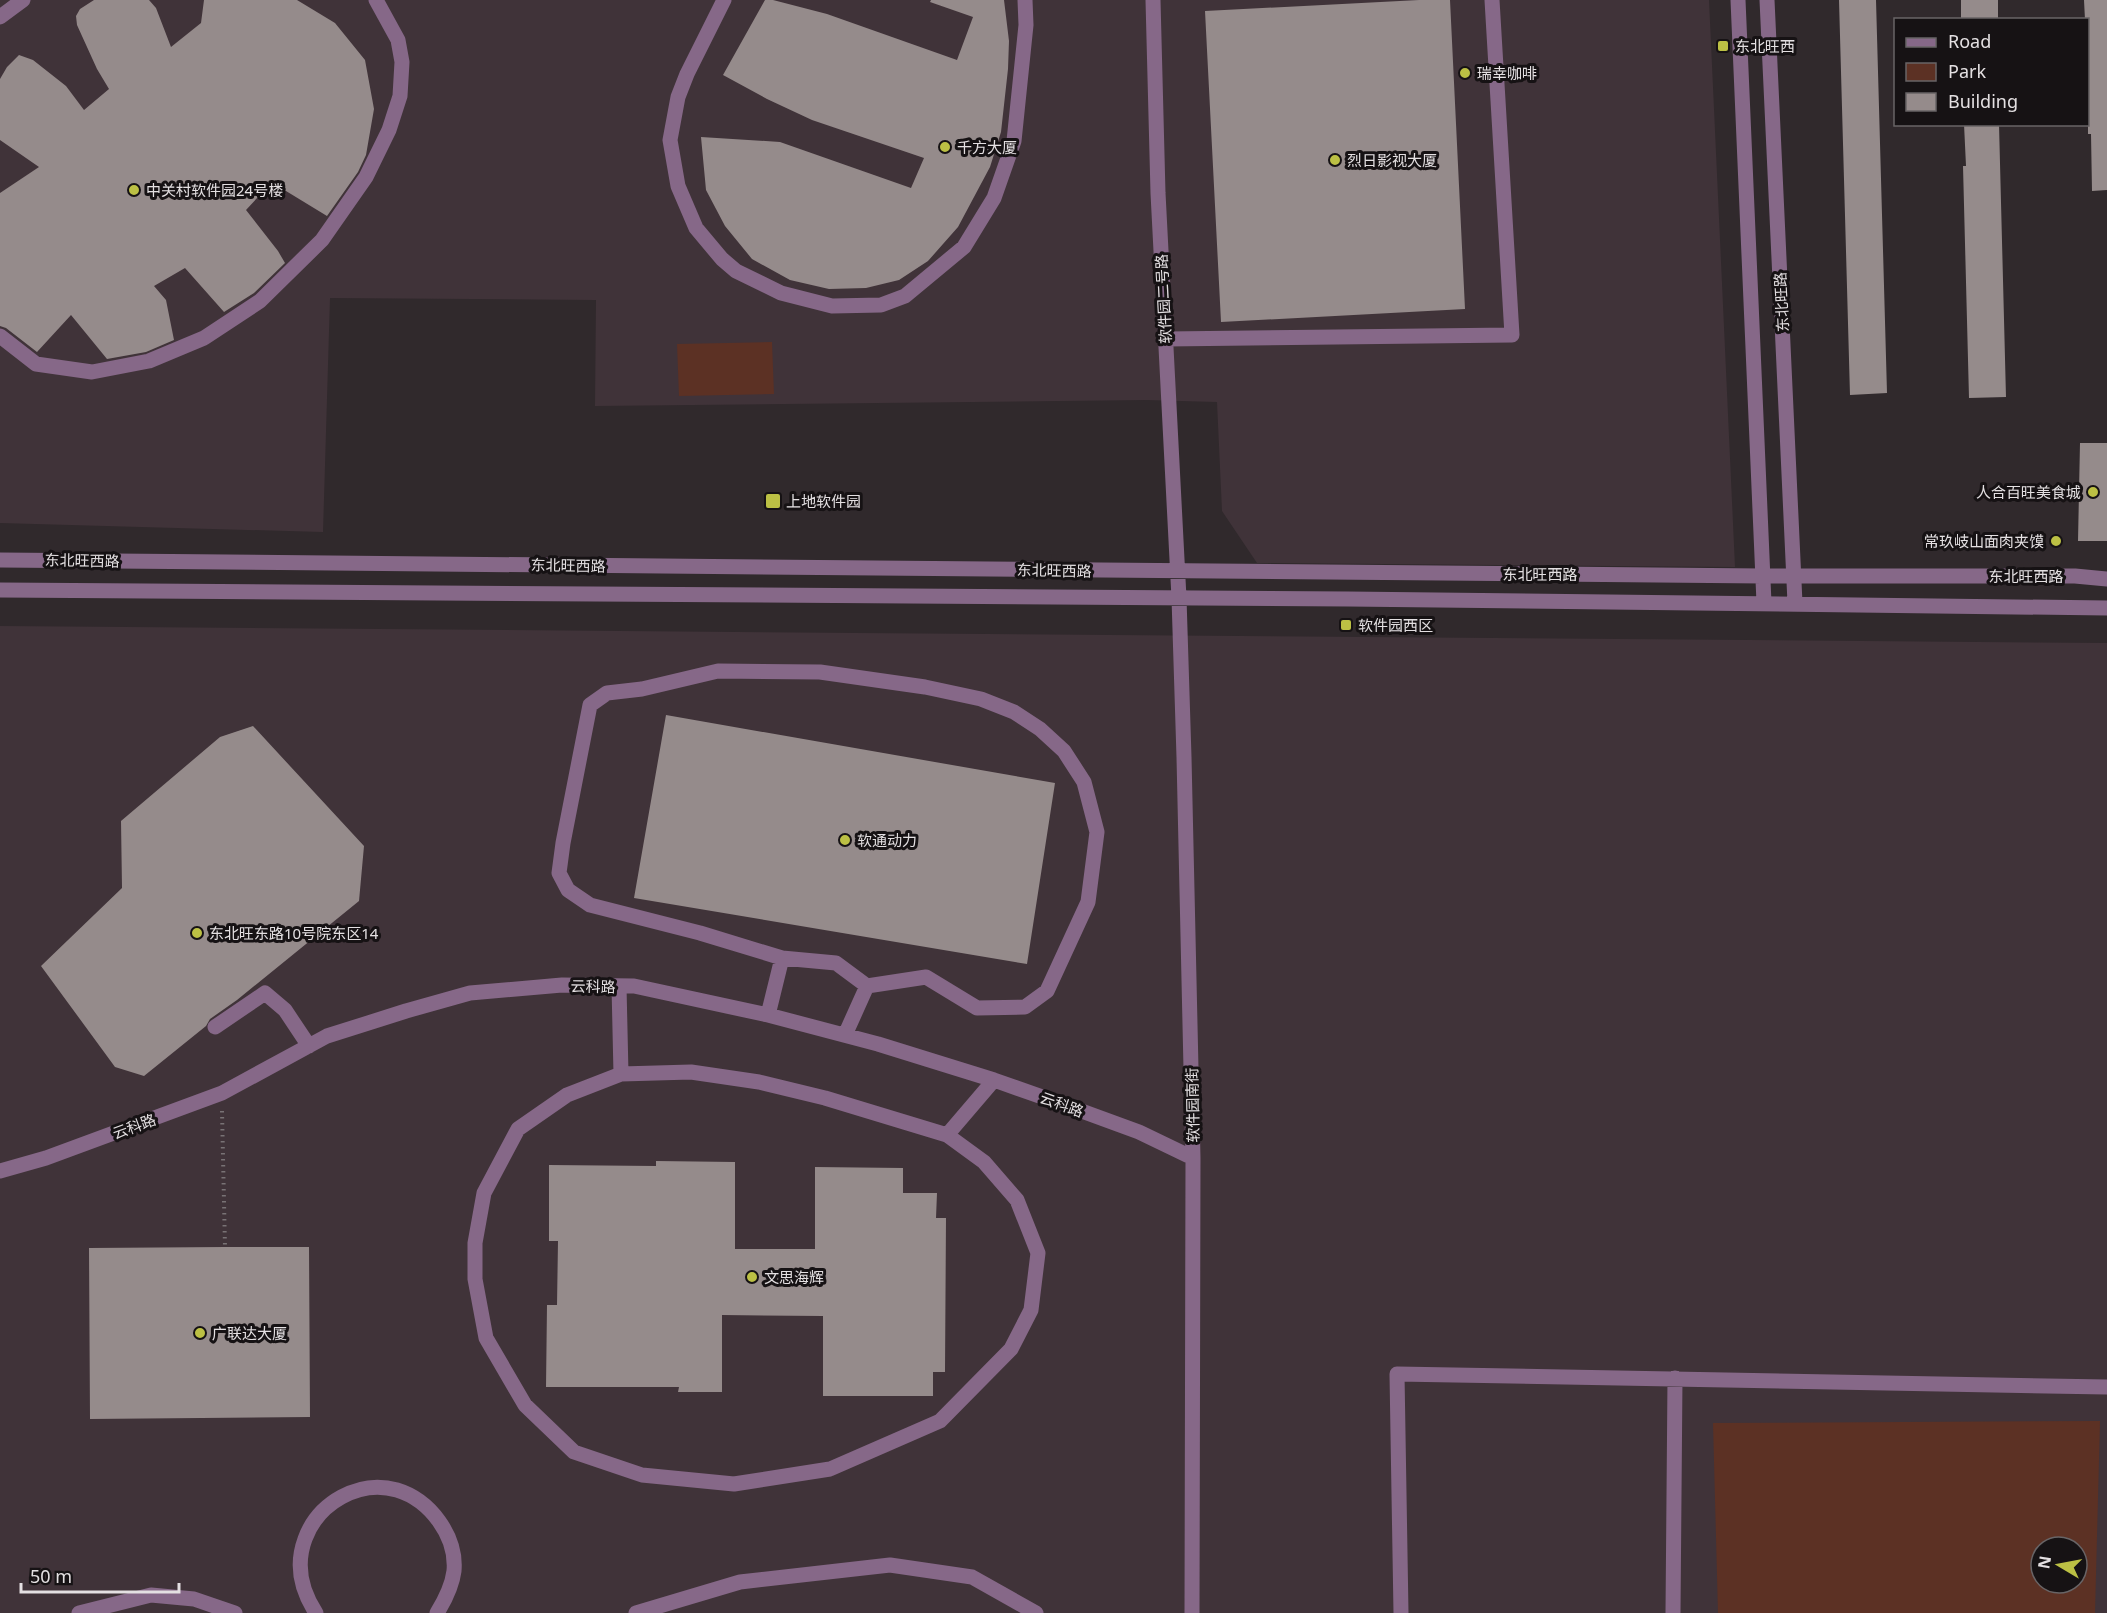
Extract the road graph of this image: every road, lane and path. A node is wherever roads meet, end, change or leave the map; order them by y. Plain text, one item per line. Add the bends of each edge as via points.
1 (23, 0) edge
2 (376, 0) edge
3 (724, 0) edge
4 (1025, 0) edge
5 (1153, 0) edge
6 (1492, 0) edge
7 (1738, 0) edge
8 (1767, 0) edge
9 (0, 17) edge
10 (0, 336) edge
11 (1166, 339) junction
12 (0, 560) edge
13 (1177, 571) junction
14 (1763, 576) junction
15 (1794, 576) junction
16 (2107, 579) edge
17 (0, 590) edge
18 (1179, 598) junction
19 (1764, 603) junction
20 (1795, 603) junction
21 (2107, 608) edge
22 (782, 958) junction
23 (619, 986) junction
24 (867, 986) junction
25 (768, 1015) junction
26 (215, 1026) dead end
27 (845, 1035) junction
28 (309, 1046) junction
29 (621, 1074) junction
30 (994, 1080) junction
31 (222, 1093) junction
32 (947, 1135) junction
33 (1193, 1158) junction
34 (0, 1171) edge
35 (225, 1247) dead end
36 (1675, 1378) junction
37 (2107, 1387) edge
38 (79, 1613) edge
39 (235, 1613) edge
40 (316, 1613) edge
41 (437, 1613) edge
42 (636, 1613) edge
43 (1036, 1613) edge
44 (1192, 1613) edge
45 (1401, 1613) edge
46 (1673, 1613) edge

1 - 9 street
2 - 10 street via 398,40 402,62 400,96 389,130 366,177 322,240 260,301 204,338 149,361 92,372 36,364
3 - 4 street via 687,74 676,107 670,140 678,186 696,228 736,271 781,293 832,306 881,305 905,296 964,247 994,198 1014,141
5 - 11 street, 软件园二号路
6 - 11 street via 1512,334
7 - 14 street, 东北旺路
8 - 15 street, 东北旺路
11 - 13 street, 软件园二号路
12 - 13 street, 东北旺西路
13 - 14 street, 东北旺西路
13 - 18 street, 软件园二号路
14 - 15 street, 东北旺西路
14 - 19 street, 东北旺路
15 - 16 street, 东北旺西路
15 - 20 street, 东北旺路
17 - 18 street, 东北旺西路
18 - 19 street, 东北旺西路
18 - 33 street, 软件园南街
19 - 20 street, 东北旺西路
20 - 21 street, 东北旺西路
22 - 24 street via 836,963
22 - 24 street via 590,905 568,890 559,873 590,705 607,693 718,671 820,672 981,699 1014,712 1064,751 1084,782 1097,832 1088,902 1047,991 1025,1007 976,1008 926,977
22 - 25 street
23 - 25 street, 云科路
23 - 28 street, 云科路 via 562,985 470,993 327,1036
23 - 29 street
24 - 27 street
25 - 27 street, 云科路
26 - 28 street via 265,993 285,1010
27 - 30 street, 云科路
28 - 31 street, 云科路
29 - 32 street via 691,1072 759,1082
29 - 32 street via 567,1095 518,1129 484,1193 475,1243 475,1279 486,1338 525,1405 574,1452 642,1475 734,1484 830,1469 940,1421 1011,1349 1031,1310 1038,1253 1017,1200 984,1162
30 - 32 street
30 - 33 street, 云科路 via 1139,1132
31 - 34 street, 云科路
31 - 35 path
33 - 44 street, 软件园南街
36 - 37 street
36 - 45 street via 1397,1374
36 - 46 street
38 - 39 street via 151,1595 194,1599
40 - 41 street via 300,1575 300,1551 309,1528 324,1509 345,1494 371,1488 397,1490 421,1502 439,1520 451,1543 454,1569 448,1595
42 - 43 street via 740,1582 890,1565 972,1577

